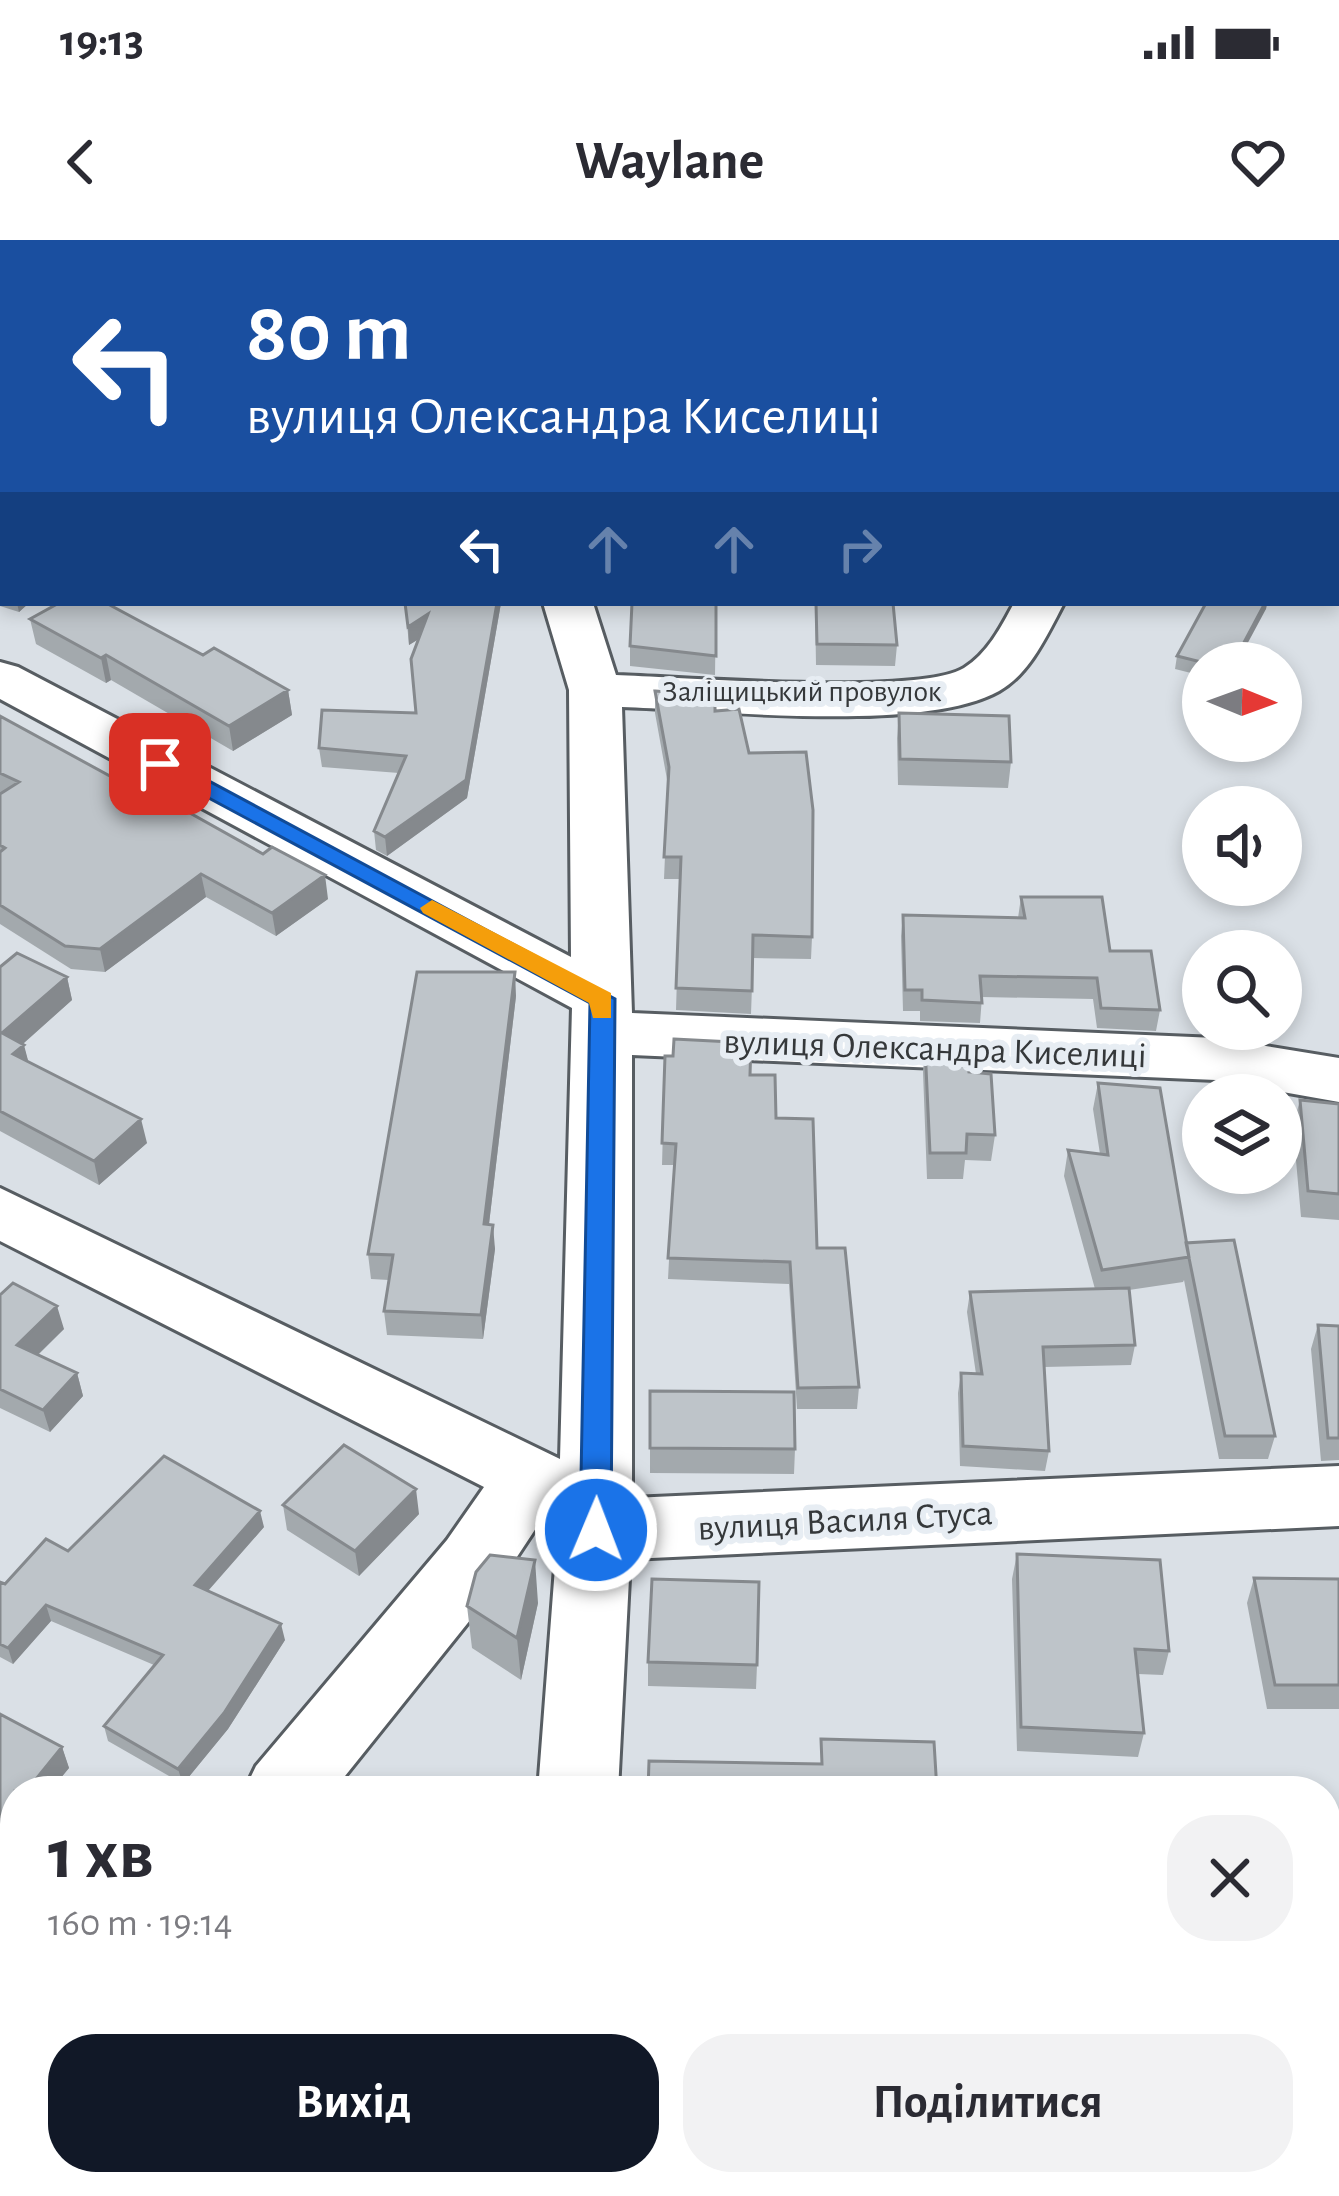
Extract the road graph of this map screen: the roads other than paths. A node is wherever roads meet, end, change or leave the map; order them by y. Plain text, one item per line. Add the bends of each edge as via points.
1 (569, 606) edge
2 (1037, 606) edge
3 (0, 678) edge
4 (595, 690) junction
5 (602, 1016) junction
6 (1339, 1080) edge
7 (0, 1212) edge
8 (531, 1477) junction
9 (1339, 1496) edge
10 (596, 1530) junction
11 (296, 1776) edge
12 (579, 1776) edge

1 - 4 street
2 - 4 street, Заліщицький провулок via 1011,653 959,691
3 - 5 street, вулиця Олександра Киселиці
4 - 5 street
5 - 6 street, вулиця Олександра Киселиці via 1216,1059
5 - 10 street
7 - 8 street
8 - 10 street
8 - 11 street via 473,1562
9 - 10 street, вулиця Василя Стуса
10 - 12 street

